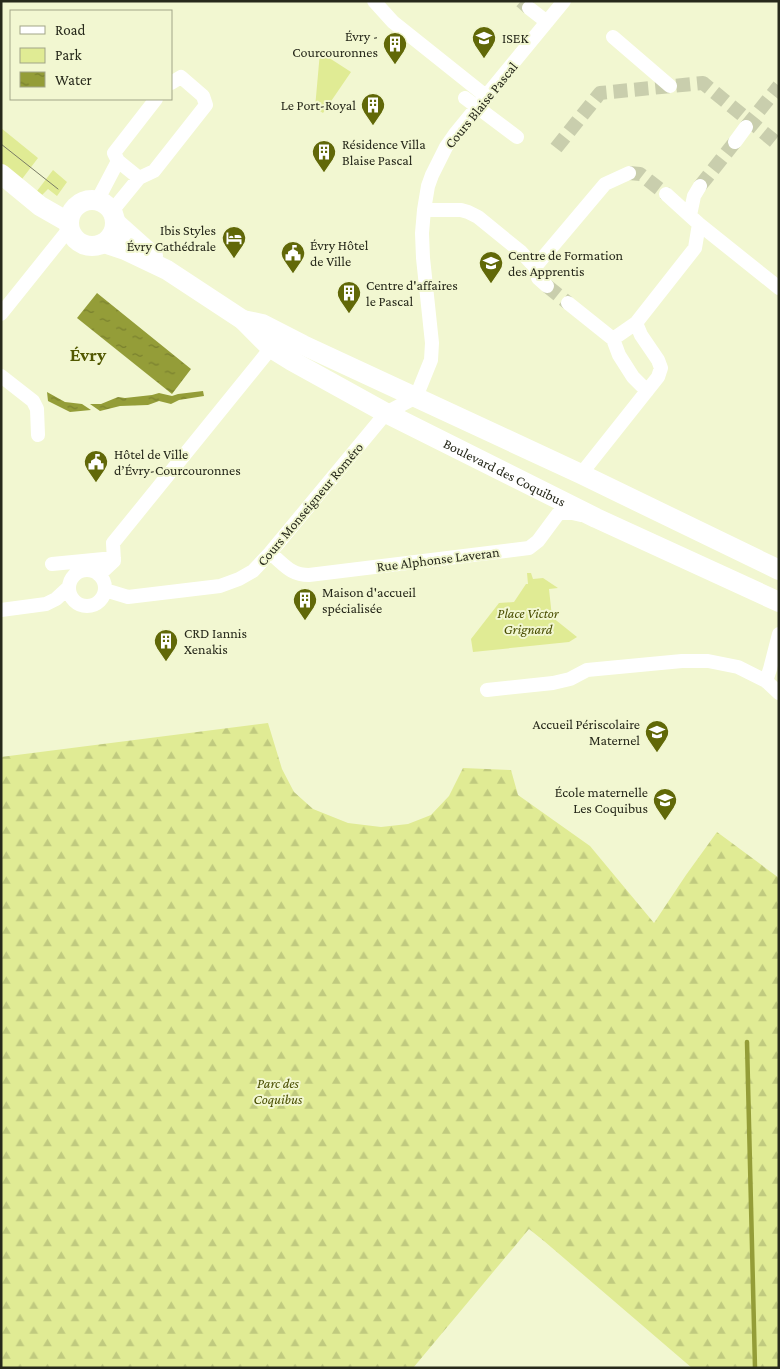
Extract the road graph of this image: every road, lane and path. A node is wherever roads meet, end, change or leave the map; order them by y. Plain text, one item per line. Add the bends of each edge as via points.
1 (365, 1) edge
2 (374, 1) edge
3 (564, 1) edge
4 (529, 8) tunnel mouth
5 (384, 20) dead end
6 (547, 22) junction
7 (613, 37) dead end
8 (172, 82) edge
9 (670, 86) dead end
10 (487, 96) junction
11 (464, 98) dead end
12 (155, 100) edge
13 (746, 127) tunnel mouth
14 (517, 137) dead end
15 (735, 142) tunnel mouth
16 (118, 161) junction
17 (629, 173) dead end
18 (1, 174) edge
19 (139, 178) junction
20 (700, 186) tunnel mouth
21 (666, 194) tunnel mouth
22 (424, 210) junction
23 (108, 211) junction
24 (695, 219) junction
25 (69, 226) junction
26 (104, 242) junction
27 (724, 245) junction
28 (695, 248) junction
29 (535, 267) junction
30 (167, 270) junction
31 (547, 286) tunnel mouth
32 (779, 288) edge
33 (568, 303) tunnel mouth
34 (1, 314) edge
35 (243, 320) junction
36 (636, 323) junction
37 (613, 339) junction
38 (267, 353) dead end
39 (1, 376) edge
40 (647, 391) junction
41 (416, 398) junction
42 (386, 414) junction
43 (38, 435) dead end
44 (581, 474) junction
45 (596, 518) junction
46 (270, 553) junction
47 (114, 558) junction
48 (52, 564) dead end
49 (779, 570) edge
50 (99, 575) junction
51 (69, 587) junction
52 (105, 590) junction
53 (56, 599) junction
54 (74, 601) junction
55 (779, 602) edge
56 (1, 610) edge
57 (779, 634) edge
58 (766, 680) junction
59 (487, 690) dead end
60 (779, 693) edge

1 - 5 street
2 - 10 street via 393,22
3 - 6 street, Cours Blaise Pascal
4 - 6 street
6 - 10 street, Cours Blaise Pascal
7 - 9 street
8 - 19 street via 181,77 202,96 206,105 154,171
10 - 22 street, Cours Blaise Pascal via 446,147 432,174
11 - 14 street
12 - 16 street via 114,153
13 - 15 street
16 - 19 street
16 - 23 street
17 - 29 street via 605,184
18 - 25 main road
19 - 23 street
20 - 24 street via 694,196
21 - 24 street
22 - 29 street via 461,210 478,217
22 - 41 street, Cours Blaise Pascal via 423,258 432,343 431,360
23 - 25 main road via 87,200 74,208
23 - 26 main road via 114,230
23 - 30 main road, Boulevard des Coquibus
24 - 27 street
24 - 28 street
25 - 26 main road via 73,236 84,246
25 - 34 street
26 - 30 main road, Boulevard des Coquibus
27 - 28 street
27 - 32 street
28 - 36 street
29 - 31 street via 538,278
30 - 35 main road, Boulevard des Coquibus
33 - 37 street
35 - 41 main road, Boulevard des Coquibus via 262,324
35 - 42 main road, Boulevard des Coquibus via 271,348
36 - 37 street
36 - 40 street via 661,368
37 - 40 street via 633,377
38 - 47 street via 113,543
39 - 43 street via 34,401
40 - 44 street
41 - 42 street, Cours Monseigneur Roméro
41 - 44 main road, Boulevard des Coquibus
42 - 45 main road, Boulevard des Coquibus
42 - 46 street, Cours Monseigneur Roméro
44 - 49 main road, Boulevard des Coquibus
45 - 46 street, Rue Alphonse Laveran via 568,512 558,514 538,542 529,548 309,575 291,571
45 - 55 main road, Boulevard des Coquibus
46 - 52 street, Cours Monseigneur Roméro via 253,571 220,586 128,597
47 - 48 street
47 - 50 street
50 - 51 street via 90,570 80,572
50 - 52 street
51 - 53 street
51 - 54 street
52 - 54 street via 100,600 91,606
53 - 54 street
53 - 56 street via 46,604
57 - 58 street
58 - 59 street via 738,667 708,660 587,670 553,683
58 - 60 street

